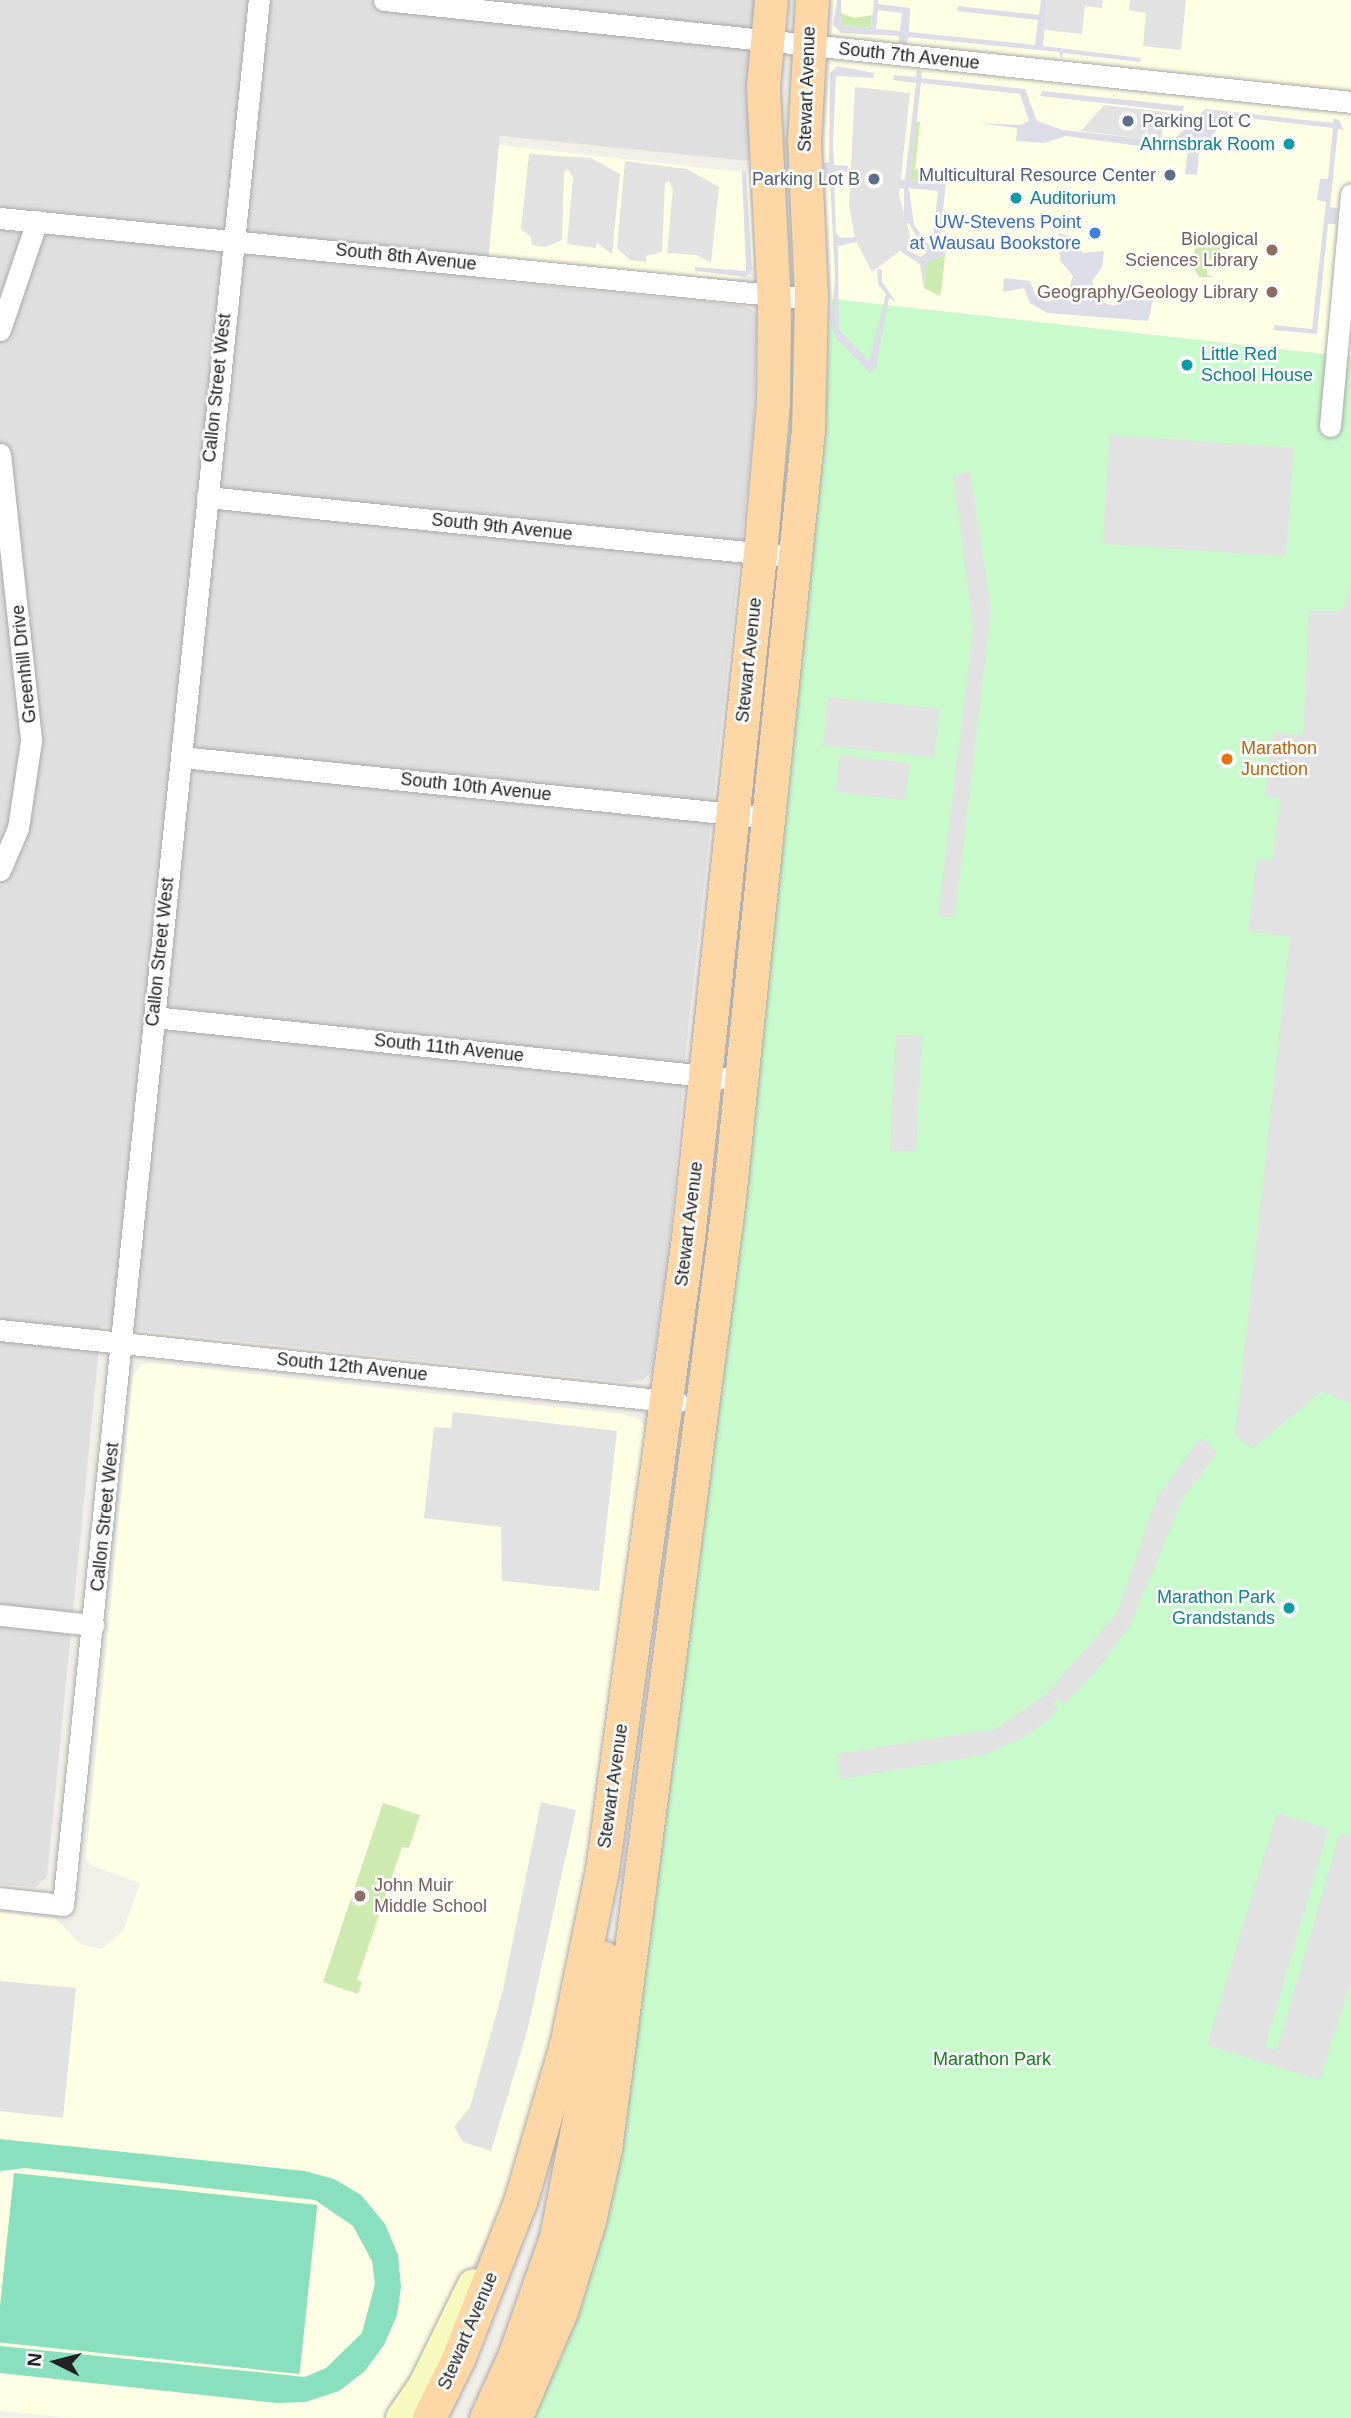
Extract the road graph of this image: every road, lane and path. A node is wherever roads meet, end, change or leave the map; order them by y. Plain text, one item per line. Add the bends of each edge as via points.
1 (259, 0) edge
2 (384, 0) edge
3 (771, 0) edge
4 (812, 0) edge
5 (766, 41) junction
6 (807, 46) junction
7 (1351, 102) edge
8 (1351, 194) edge
9 (0, 218) edge
10 (37, 221) junction
11 (233, 240) junction
12 (774, 295) junction
13 (811, 299) junction
14 (0, 330) edge
15 (1330, 426) dead end
16 (0, 454) edge
17 (207, 497) junction
18 (760, 554) junction
19 (796, 557) junction
20 (181, 757) junction
21 (732, 813) junction
22 (771, 818) junction
23 (0, 870) edge
24 (154, 1017) junction
25 (705, 1076) junction
26 (743, 1080) junction
27 (0, 1330) edge
28 (123, 1343) junction
29 (667, 1401) junction
30 (704, 1404) junction
31 (0, 1615) edge
32 (93, 1625) junction
33 (602, 1870) junction
34 (0, 1898) edge
35 (520, 2202) junction
36 (401, 2418) edge
37 (429, 2418) edge
38 (486, 2418) edge
39 (515, 2418) edge

1 - 11 street, Callon Street West
2 - 5 street, South 7th Avenue
3 - 5 main road, Stewart Avenue
4 - 6 main road, Stewart Avenue
5 - 6 street, South 7th Avenue
5 - 12 main road, Stewart Avenue via 764,169
6 - 7 street, South 7th Avenue
6 - 13 main road, Stewart Avenue via 804,141
8 - 15 street
9 - 10 street, South 8th Avenue
10 - 11 street, South 8th Avenue
10 - 14 street
11 - 12 street, South 8th Avenue
11 - 17 street, Callon Street West
12 - 13 street, South 8th Avenue
12 - 18 main road, Stewart Avenue via 773,403
13 - 19 main road, Stewart Avenue via 809,419
16 - 23 street, Greenhill Drive via 32,741 18,828
17 - 18 street, South 9th Avenue
17 - 20 street, Callon Street West
18 - 19 street, South 9th Avenue
18 - 21 main road, Stewart Avenue
19 - 22 main road, Stewart Avenue
20 - 21 street, South 10th Avenue
20 - 24 street, Callon Street West
21 - 22 street, South 10th Avenue
21 - 25 main road, Stewart Avenue
22 - 26 main road, Stewart Avenue
24 - 25 street, South 11th Avenue
24 - 28 street, Callon Street West
25 - 26 street, South 11th Avenue
25 - 29 main road, Stewart Avenue
26 - 30 main road, Stewart Avenue
27 - 28 street, South 12th Avenue
28 - 29 street, South 12th Avenue
28 - 32 street, Callon Street West
29 - 30 street, South 12th Avenue
29 - 33 main road, Stewart Avenue
30 - 39 main road, Stewart Avenue via 604,2149 589,2221 561,2311
31 - 32 street
32 - 34 street, Callon Street West via 63,1905
33 - 35 main road, Stewart Avenue via 566,2045
33 - 38 main road via 602,1988 573,2163 543,2281
35 - 36 main road via 424,2384
35 - 37 main road, Stewart Avenue via 458,2359

